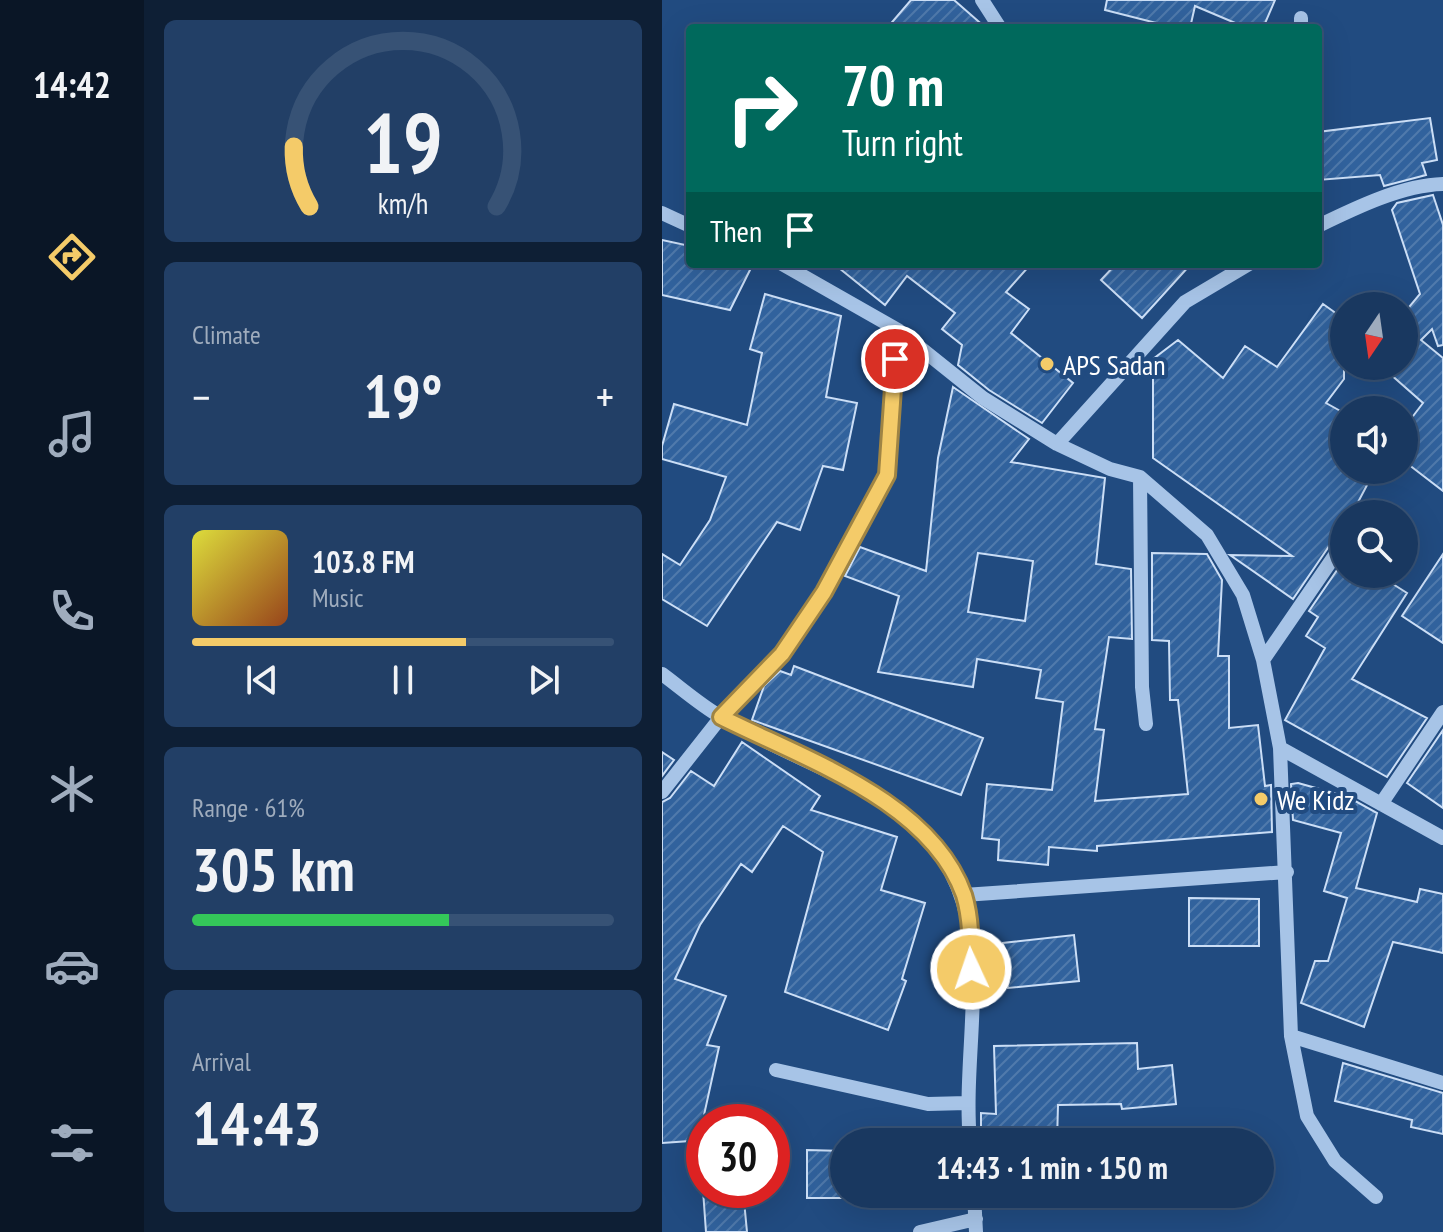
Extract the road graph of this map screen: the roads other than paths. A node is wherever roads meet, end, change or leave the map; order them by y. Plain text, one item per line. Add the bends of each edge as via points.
1 (982, 0) edge
2 (997, 24) edge
3 (1443, 184) edge
4 (662, 213) edge
5 (686, 224) edge
6 (1322, 224) edge
7 (789, 268) edge
8 (1242, 268) edge
9 (898, 330) junction
10 (1057, 444) junction
11 (1140, 477) junction
12 (1330, 562) edge
13 (1263, 660) junction
14 (662, 674) edge
15 (1443, 712) edge
16 (721, 717) junction
17 (1146, 724) dead end
18 (1280, 748) junction
19 (662, 792) edge
20 (1381, 804) junction
21 (1443, 838) edge
22 (1287, 872) junction
23 (964, 895) junction
24 (1291, 1036) junction
25 (776, 1070) dead end
26 (1443, 1083) edge
27 (967, 1103) junction
28 (969, 1128) edge
29 (1376, 1197) dead end
30 (976, 1225) edge
31 (920, 1232) edge

1 - 2 street
3 - 6 street via 1361,206
4 - 5 street
7 - 9 street
8 - 10 street via 1185,302
9 - 10 street via 983,398
9 - 16 street via 887,475 824,592 782,654
10 - 11 street
11 - 13 street via 1207,535 1243,595
11 - 17 street
12 - 13 street
13 - 18 street
14 - 16 street
15 - 20 street
16 - 19 street
16 - 23 street via 890,802 935,843
18 - 20 street
18 - 22 street
20 - 21 street
22 - 23 street
22 - 24 street
23 - 27 street via 971,940
24 - 26 street
24 - 29 street via 1307,1116 1335,1161
25 - 27 street via 928,1104
27 - 28 street
30 - 31 street

